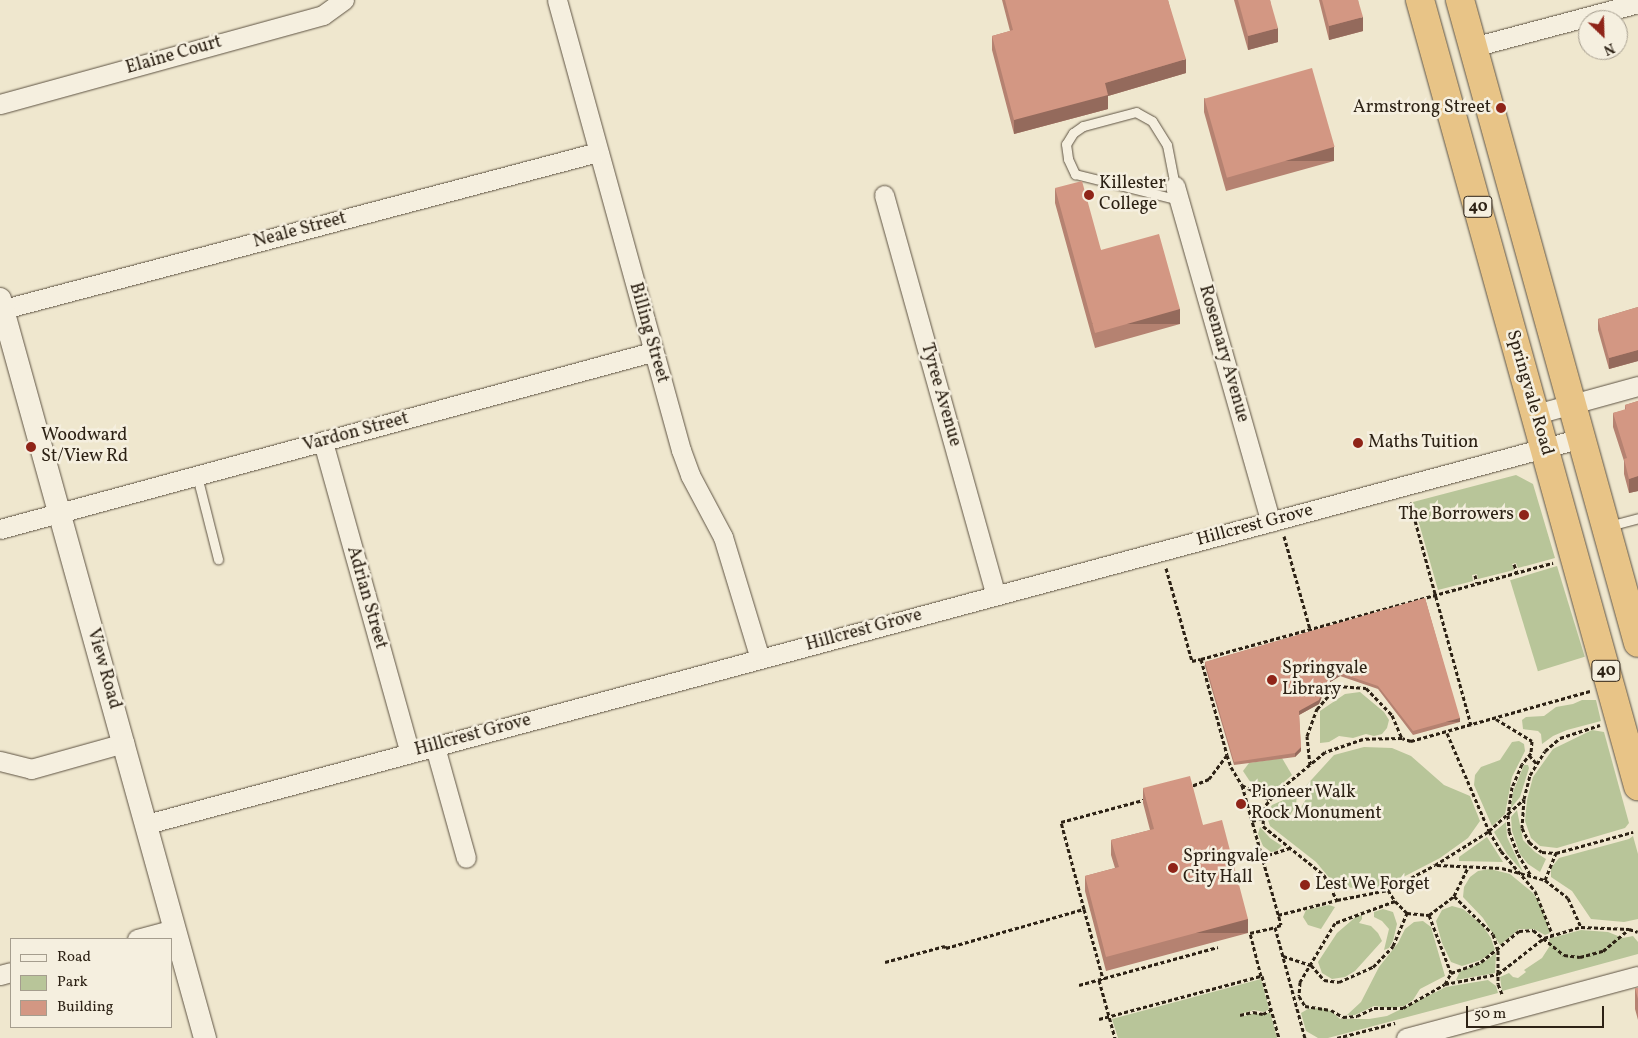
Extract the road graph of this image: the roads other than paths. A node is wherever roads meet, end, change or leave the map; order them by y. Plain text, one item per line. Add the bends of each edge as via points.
1 (344, 0) edge
2 (557, 0) edge
3 (1420, 0) edge
4 (1460, 0) edge
5 (1638, 3) edge
6 (1473, 47) junction
7 (0, 104) edge
8 (598, 152) junction
9 (1177, 193) junction
10 (884, 195) dead end
11 (1, 306) edge
12 (652, 352) junction
13 (1638, 386) edge
14 (1573, 404) junction
15 (1536, 414) junction
16 (1582, 438) junction
17 (323, 442) junction
18 (1545, 448) junction
19 (197, 476) junction
20 (58, 513) junction
21 (1638, 518) edge
22 (1271, 522) junction
23 (1606, 527) junction
24 (0, 529) edge
25 (218, 559) dead end
26 (996, 596) junction
27 (1638, 643) edge
28 (760, 659) junction
29 (124, 743) junction
30 (435, 746) junction
31 (410, 753) junction
32 (0, 760) edge
33 (1638, 786) edge
34 (147, 824) junction
35 (466, 858) dead end
36 (175, 929) junction
37 (141, 938) edge
38 (1638, 976) edge
39 (205, 1038) edge
40 (1406, 1038) edge

1 - 7 street, Elaine Court via 323,14
2 - 8 street, Billing Street
3 - 15 highway, Springvale Road / 40
4 - 6 highway, 40
5 - 6 street
6 - 14 highway, 40
8 - 11 street, Neale Street
8 - 12 street, Billing Street
9 - 9 lane via 1075,174 1066,144 1073,133 1084,126 1136,112 1152,121 1167,145
9 - 22 street, Rosemary Avenue
10 - 26 street, Tyree Avenue
11 - 20 street, View Road
12 - 17 street, Vardon Street
12 - 28 street, Billing Street via 690,475 723,537
13 - 14 street
14 - 15 street
14 - 16 highway, 40
15 - 18 highway, Springvale Road / 40
16 - 18 street, Hillcrest Grove
16 - 23 highway, 40
17 - 19 street, Vardon Street
17 - 31 street, Adrian Street
18 - 22 street, Hillcrest Grove
18 - 33 highway, Springvale Road / 40
19 - 20 street, Vardon Street
19 - 25 lane
20 - 24 street, Vardon Street
20 - 29 street, View Road
21 - 23 lane
22 - 26 street, Hillcrest Grove
23 - 27 highway, 40
26 - 28 street, Hillcrest Grove
28 - 30 street, Hillcrest Grove
29 - 32 street via 31,769
29 - 34 street, View Road
30 - 31 street, Hillcrest Grove
30 - 35 street
31 - 34 street, Hillcrest Grove
34 - 36 street, View Road
36 - 37 street
36 - 39 street, View Road
38 - 40 street

